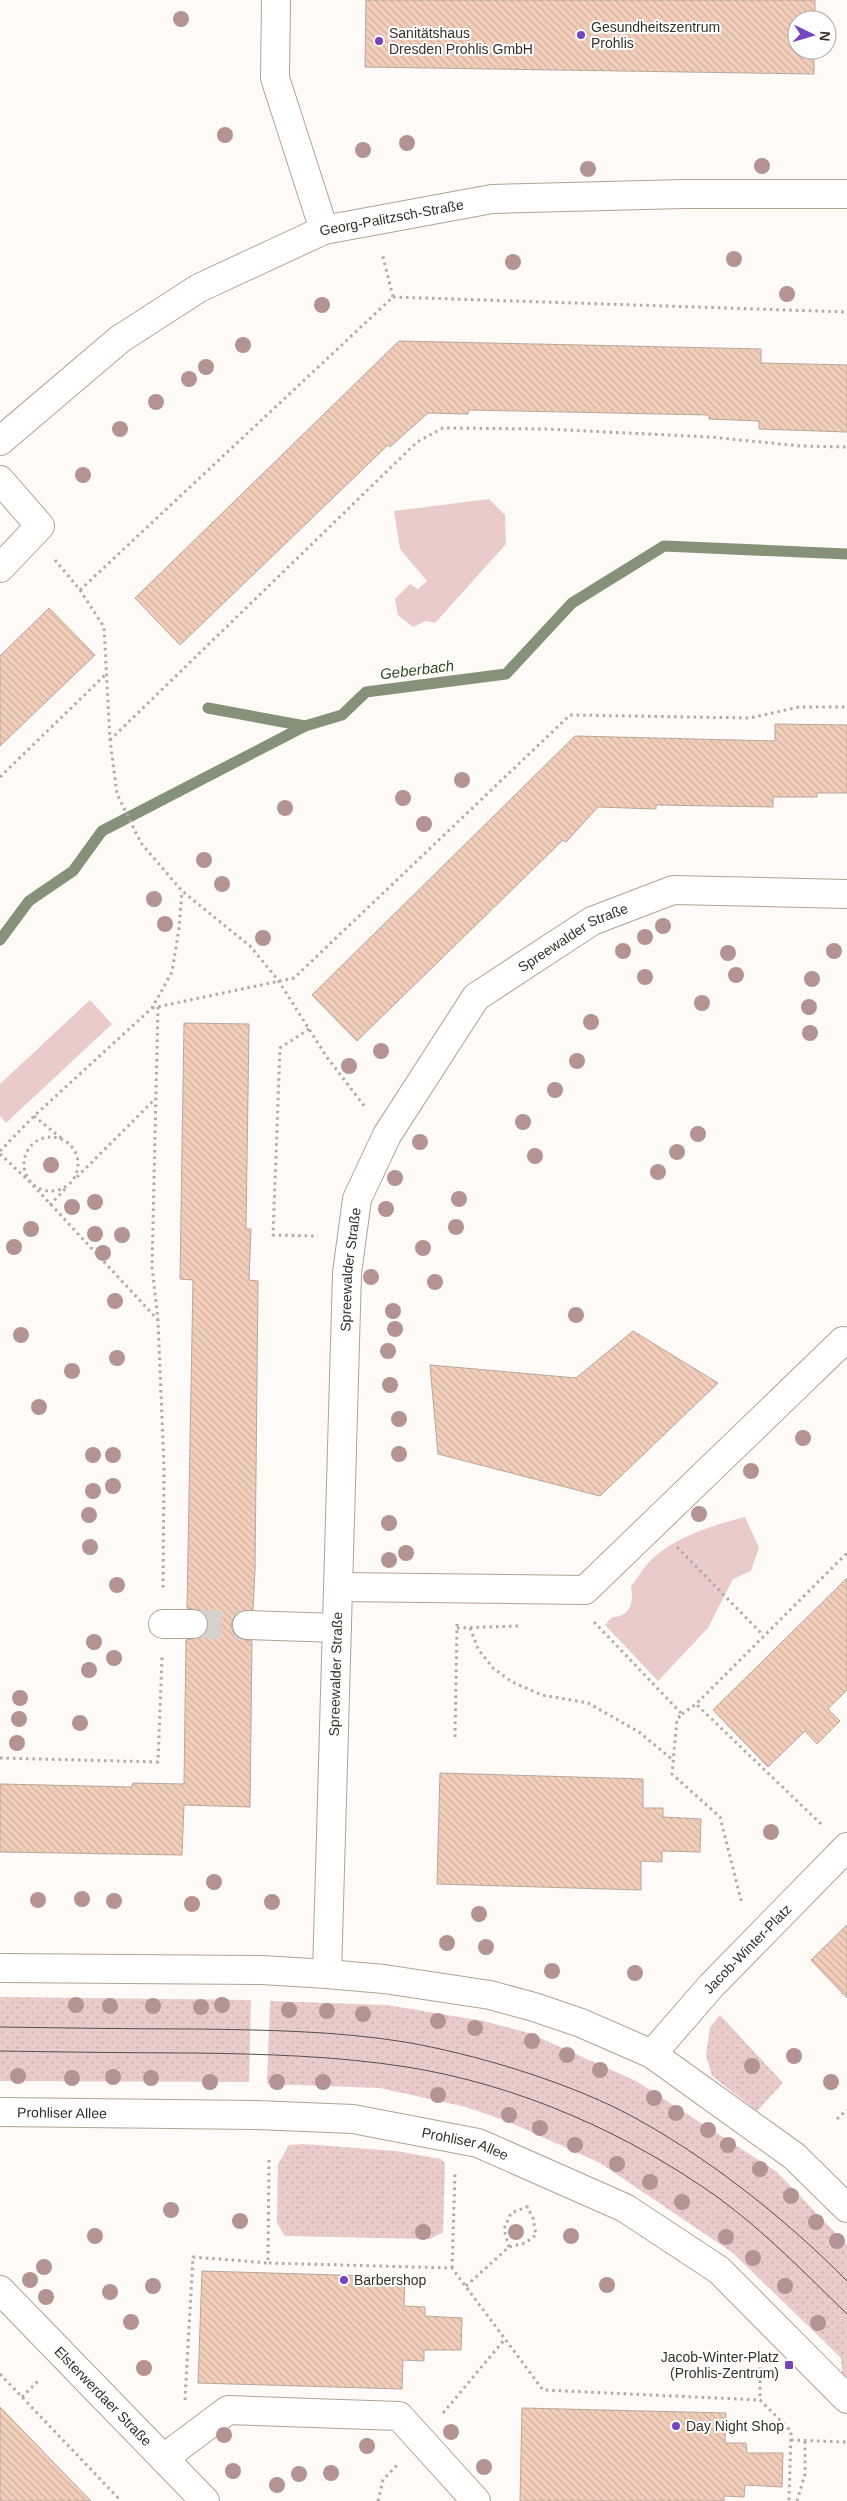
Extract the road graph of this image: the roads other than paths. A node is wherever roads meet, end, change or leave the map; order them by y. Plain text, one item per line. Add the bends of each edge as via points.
1 (276, 0) edge
2 (847, 194) edge
3 (324, 230) junction
4 (0, 441) edge
5 (0, 480) edge
6 (0, 568) edge
7 (847, 894) edge
8 (843, 1341) dead end
9 (338, 1587) junction
10 (163, 1624) road end
11 (193, 1624) tunnel mouth
12 (247, 1625) tunnel mouth
13 (337, 1628) junction
14 (847, 1847) edge
15 (0, 1968) edge
16 (327, 1974) junction
17 (652, 2054) junction
18 (0, 2112) edge
19 (847, 2208) edge
20 (0, 2290) edge
21 (847, 2399) edge
22 (164, 2458) junction
23 (205, 2501) edge
24 (476, 2501) edge

1 - 3 street via 275,78
2 - 3 street, Georg-Palitzsch-Straße via 492,199
3 - 4 street, Georg-Palitzsch-Straße via 199,288 120,339
5 - 6 street via 40,526
7 - 9 street, Spreewalder Straße via 673,890 592,921 476,997 386,1135 357,1199 347,1272
8 - 9 street via 586,1590
9 - 13 street, Spreewalder Straße
10 - 11 street
12 - 13 street
13 - 16 street, Spreewalder Straße
14 - 17 street, Jacob-Winter-Platz via 711,1986
15 - 16 street via 262,1970
16 - 17 street via 490,1995 581,2023
17 - 19 street via 794,2156
18 - 21 street, Prohliser Allee via 256,2114 353,2119 478,2143 625,2208 719,2270
20 - 22 street, Elsterwerdaer Straße
22 - 23 street, Elsterwerdaer Straße
22 - 24 street via 228,2410 399,2416

